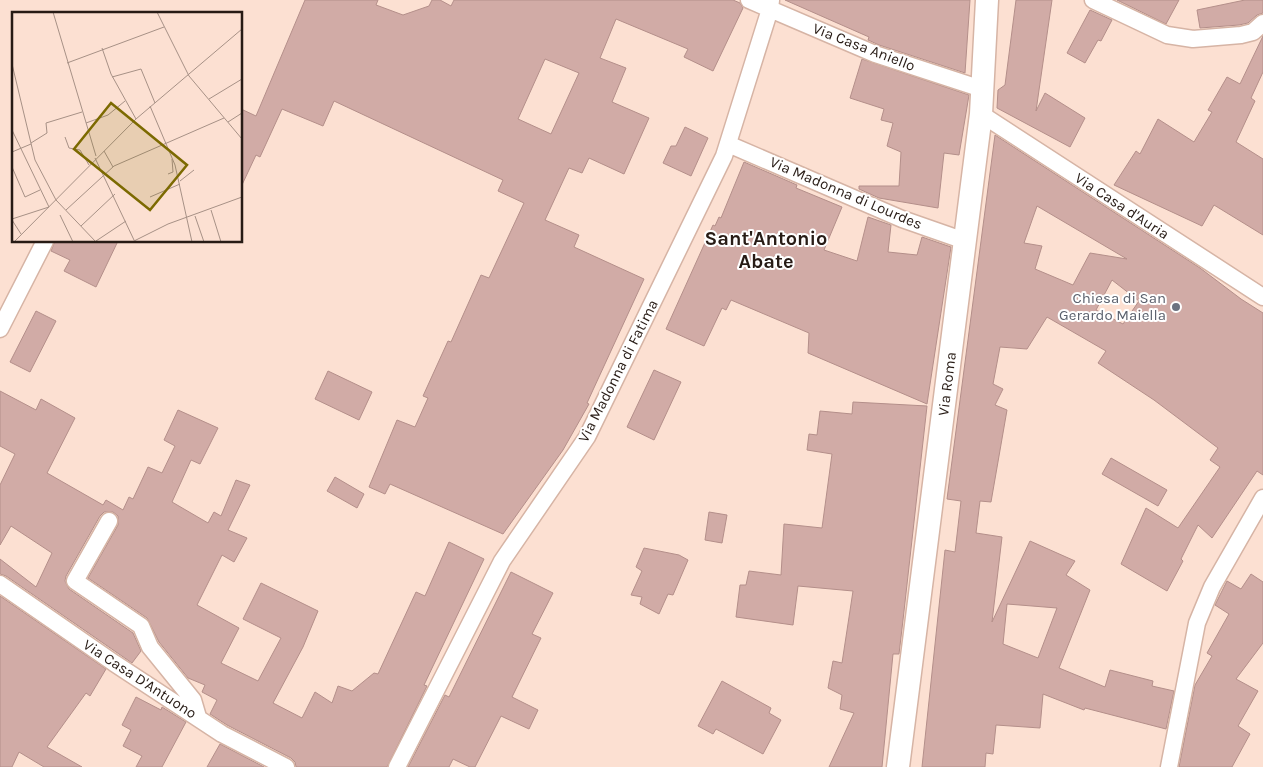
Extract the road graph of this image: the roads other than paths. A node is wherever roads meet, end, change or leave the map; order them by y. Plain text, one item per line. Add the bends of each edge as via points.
1 (749, 0) edge
2 (987, 0) edge
3 (1093, 0) edge
4 (771, 5) edge
5 (1263, 24) edge
6 (982, 89) junction
7 (981, 114) junction
8 (728, 144) junction
9 (965, 241) junction
10 (44, 242) edge
11 (1263, 297) edge
12 (0, 330) edge
13 (1263, 498) edge
14 (109, 522) dead end
15 (0, 584) edge
16 (198, 718) junction
17 (286, 767) edge
18 (397, 767) edge
19 (898, 767) edge
20 (1169, 767) edge

1 - 4 street, Via Casa Aniello
2 - 6 main road, Via Roma
3 - 5 street via 1166,35 1193,39 1241,36
4 - 6 street, Via Casa Aniello via 875,54
4 - 8 street, Via Madonna di Fatima
6 - 7 main road, Via Roma
7 - 9 main road, Via Roma
7 - 11 street, Via Casa d'Auria
8 - 9 street, Via Madonna di Lourdes via 902,218
8 - 18 street, Via Madonna di Fatima via 586,437 502,561
9 - 19 main road, Via Roma
10 - 12 street
13 - 20 street via 1212,587 1197,623
14 - 16 street via 76,581 141,626 150,647 192,700
15 - 16 street, Via Casa D'Antuono
16 - 17 street, Via Casa D'Antuono

